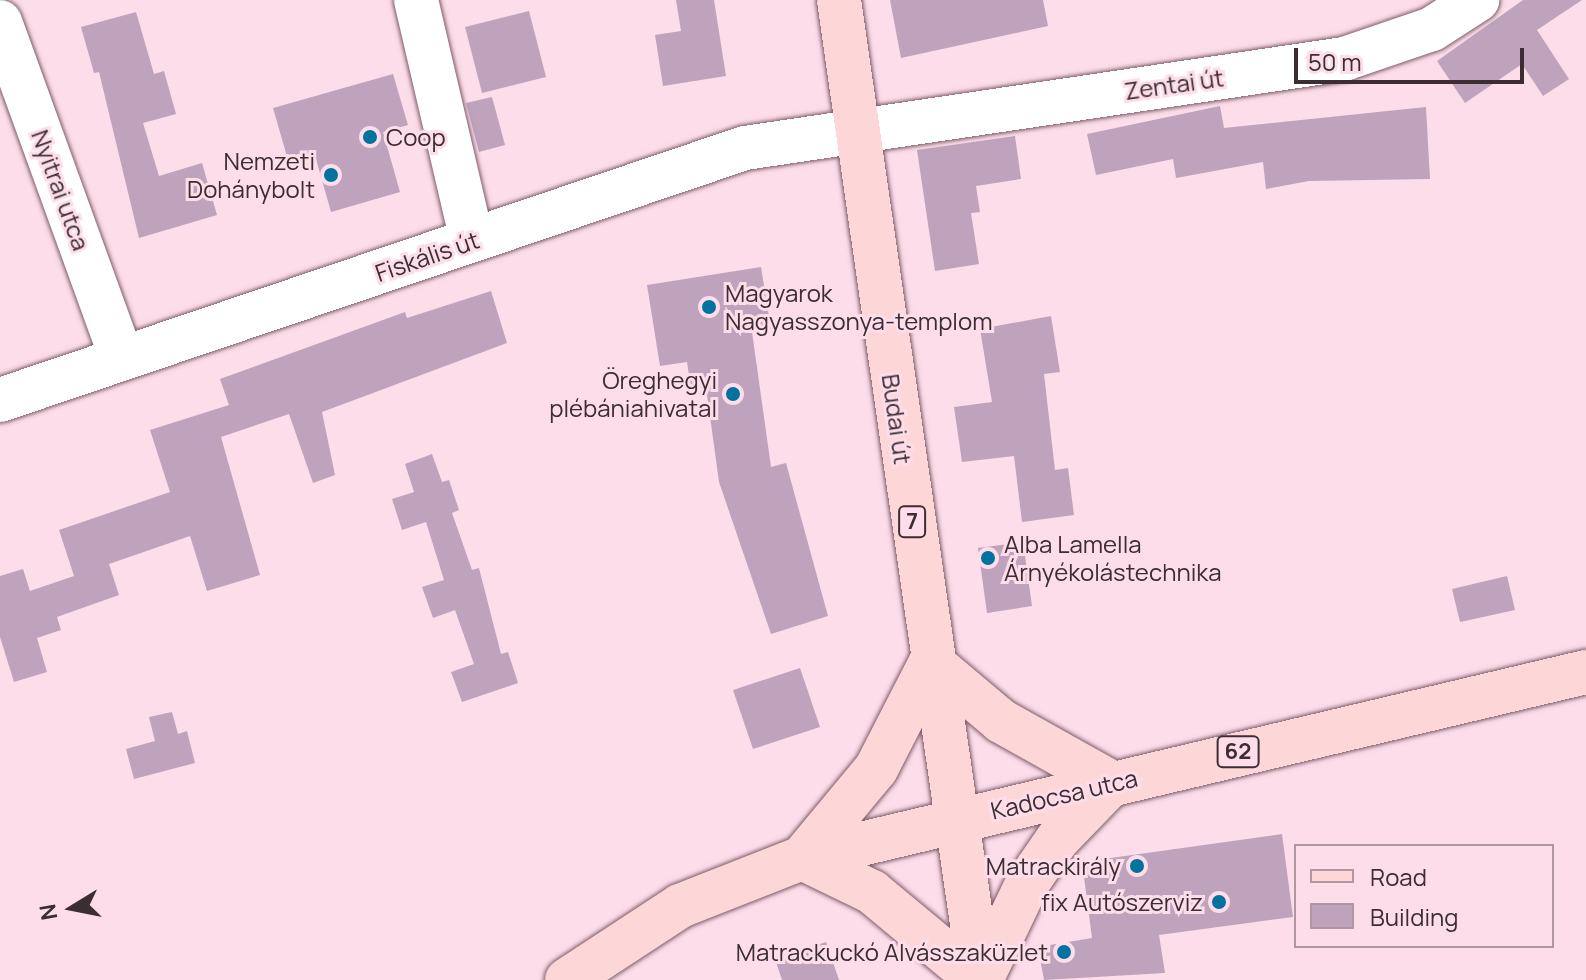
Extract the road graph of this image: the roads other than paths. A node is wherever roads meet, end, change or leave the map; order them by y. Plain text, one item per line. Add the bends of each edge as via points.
1 (416, 0) edge
2 (839, 0) edge
3 (1477, 0) edge
4 (1430, 14) edge
5 (0, 22) edge
6 (858, 130) junction
7 (472, 240) junction
8 (122, 359) junction
9 (0, 400) edge
10 (931, 662) junction
11 (1586, 672) edge
12 (1112, 783) junction
13 (954, 821) junction
14 (802, 858) junction
15 (567, 980) edge
16 (980, 980) edge

1 - 7 street
2 - 6 main road, Budai út / 7
3 - 4 street, Zentai út
4 - 6 street, Zentai út via 1344,59
5 - 8 street, Nyitrai utca
6 - 7 street, Fiskális út via 745,148
6 - 10 main road, Budai út / 7
7 - 8 street, Fiskális út
8 - 9 street, Fiskális út
10 - 12 main road via 1001,721
10 - 13 main road, Budai út / 7
10 - 14 main road via 876,769
11 - 12 main road, Kadocsa utca / 62
12 - 13 main road, Kadocsa utca / 62
12 - 16 main road via 1057,840 1028,882
13 - 14 main road, Kadocsa utca
13 - 16 main road, Budai út
14 - 15 main road, Kadocsa utca via 680,906
14 - 16 main road via 872,892

